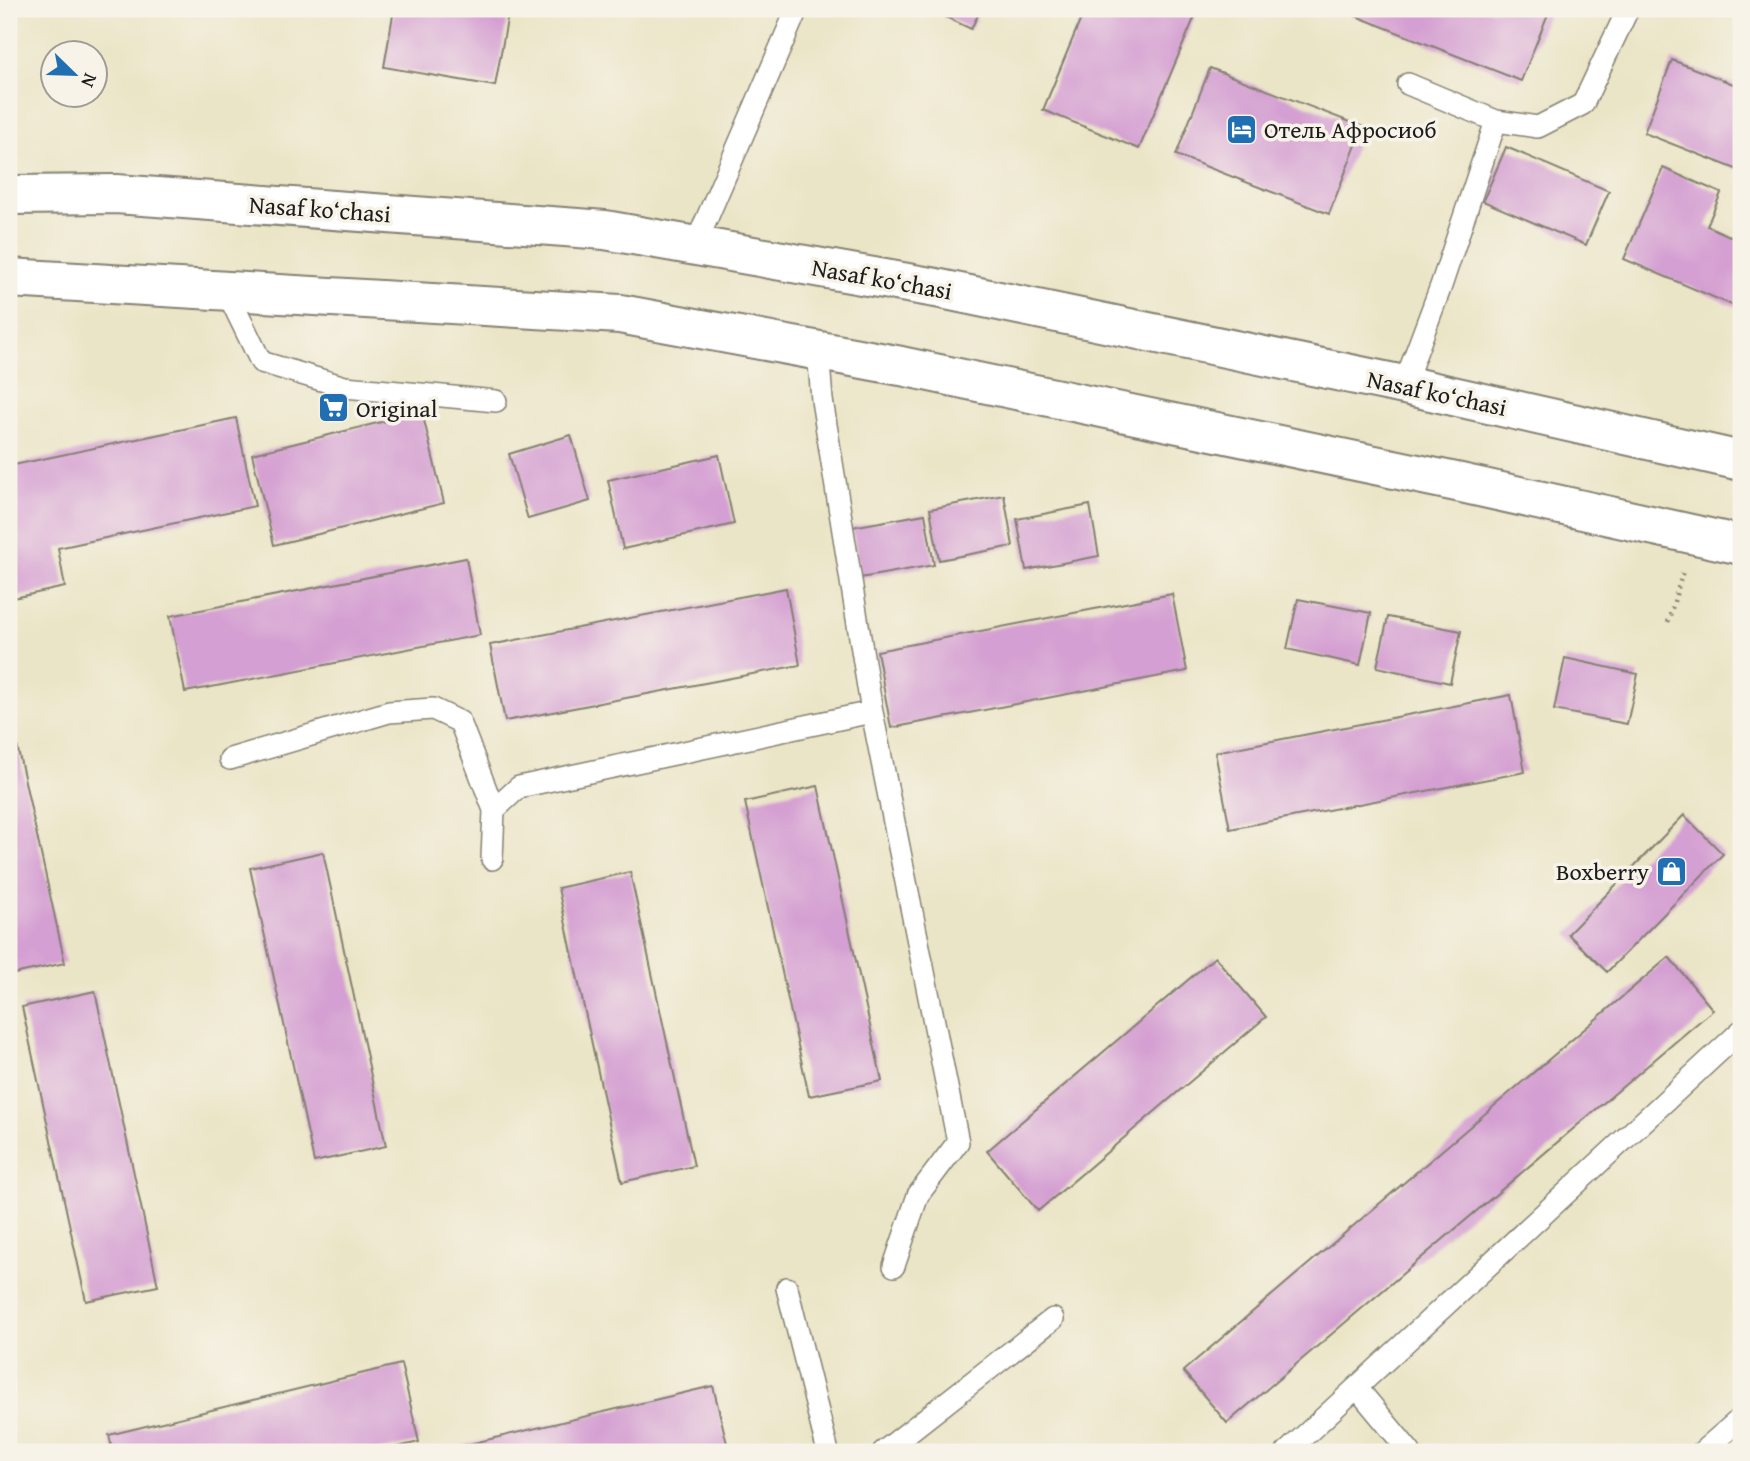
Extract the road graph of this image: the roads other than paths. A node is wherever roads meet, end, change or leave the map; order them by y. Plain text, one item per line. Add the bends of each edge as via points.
1 (797, 9) edge
2 (1628, 9) edge
3 (1408, 84) dead end
4 (1496, 121) junction
5 (9, 195) edge
6 (695, 246) junction
7 (9, 278) edge
8 (226, 290) junction
9 (818, 351) junction
10 (1404, 385) junction
11 (496, 401) dead end
12 (1741, 461) edge
13 (1741, 545) edge
14 (872, 712) junction
15 (230, 759) dead end
16 (494, 810) junction
17 (492, 859) dead end
18 (1741, 1031) edge
19 (894, 1266) dead end
20 (787, 1288) dead end
21 (1052, 1319) dead end
22 (1357, 1388) junction
23 (1741, 1418) edge
24 (828, 1452) edge
25 (883, 1452) edge
26 (1287, 1452) edge
27 (1410, 1452) edge
28 (1702, 1452) edge

1 - 6 lane
2 - 4 lane via 1583,104 1538,127
3 - 4 lane
4 - 10 lane
5 - 6 main road, Nasaf ko‘chasi via 116,194 605,230
6 - 10 main road, Nasaf ko‘chasi via 936,288
7 - 8 main road
8 - 9 main road via 620,314
8 - 11 lane via 261,362 345,387
9 - 13 main road
9 - 14 lane
10 - 12 main road, Nasaf ko‘chasi
14 - 16 lane via 519,787
14 - 19 lane via 958,1142 918,1195
15 - 16 lane via 389,712 433,709 460,722
16 - 17 lane
18 - 22 lane
20 - 24 lane
21 - 25 lane
22 - 26 lane
22 - 27 lane
23 - 28 lane

